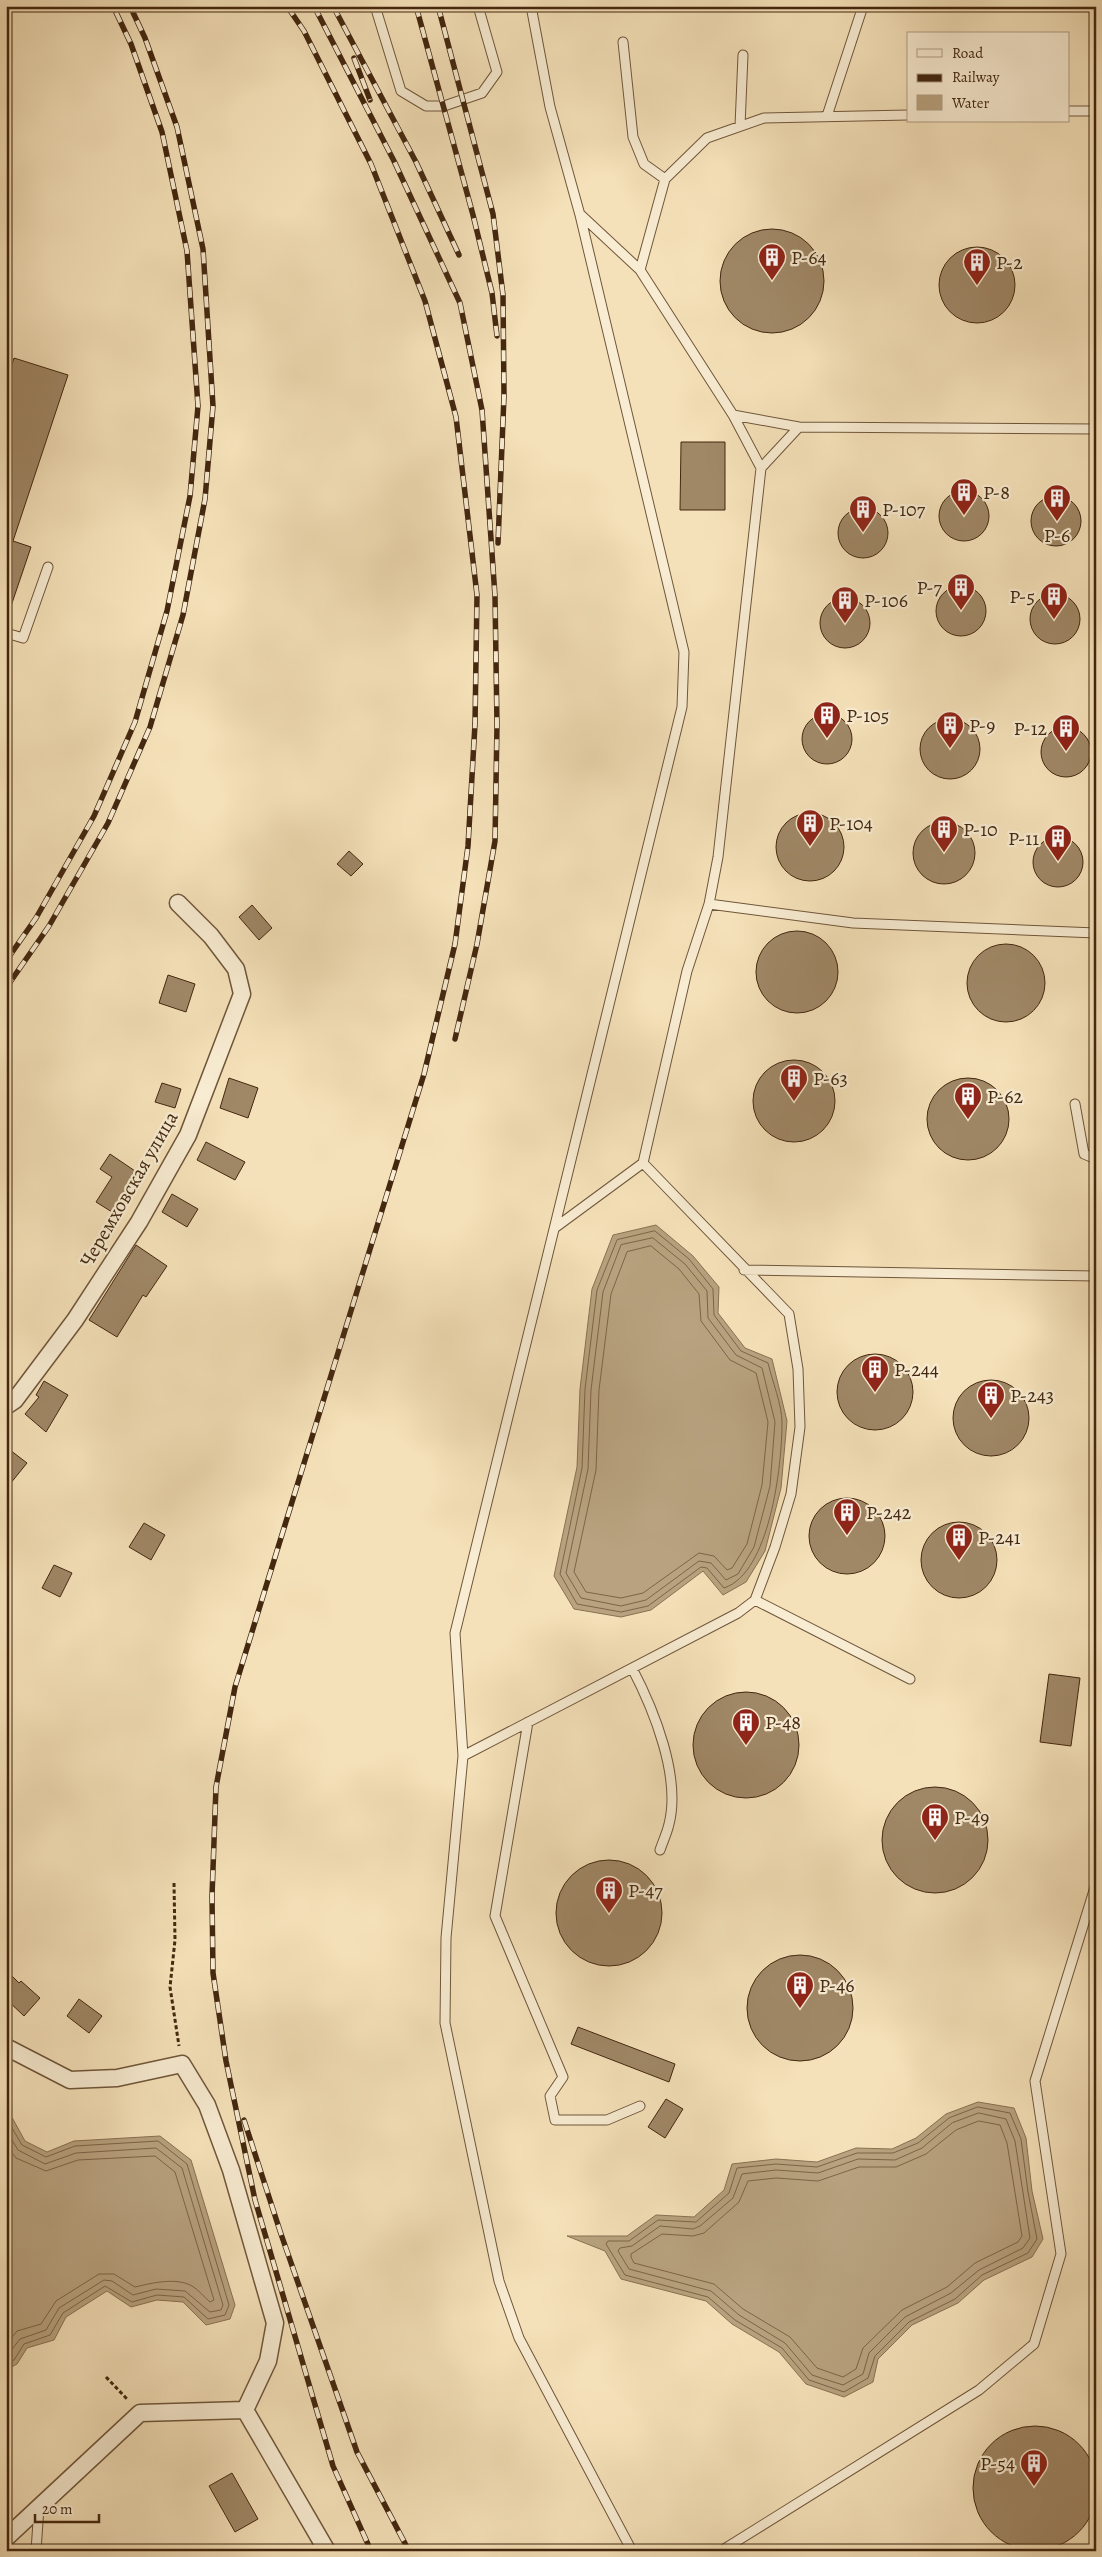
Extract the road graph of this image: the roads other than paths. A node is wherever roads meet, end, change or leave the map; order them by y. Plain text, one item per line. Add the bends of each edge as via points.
1 (374, 6) edge
2 (478, 6) edge
3 (531, 6) edge
4 (863, 6) edge
5 (623, 42) dead end
6 (743, 54) dead end
7 (1070, 111) edge
8 (1096, 111) edge
9 (907, 115) edge
10 (827, 116) junction
11 (740, 126) junction
12 (665, 179) junction
13 (580, 215) junction
14 (640, 270) junction
15 (733, 415) junction
16 (799, 427) junction
17 (1096, 429) edge
18 (761, 468) junction
19 (48, 568) dead end
20 (6, 633) edge
21 (178, 903) dead end
22 (709, 904) junction
23 (1096, 933) edge
24 (1076, 1104) dead end
25 (1096, 1159) edge
26 (643, 1163) junction
27 (556, 1228) junction
28 (744, 1270) junction
29 (1096, 1276) edge
30 (6, 1406) edge
31 (755, 1600) junction
32 (632, 1668) junction
33 (910, 1679) dead end
34 (528, 1722) junction
35 (463, 1756) junction
36 (660, 1850) dead end
37 (1096, 1884) edge
38 (6, 2047) edge
39 (640, 2106) dead end
40 (246, 2410) junction
41 (39, 2507) junction
42 (6, 2538) edge
43 (36, 2551) edge
44 (327, 2551) edge
45 (632, 2551) edge
46 (721, 2551) edge

1 - 2 lane via 401,91 426,106 444,106 482,93 497,72
3 - 13 lane via 550,107
4 - 10 lane
5 - 12 lane via 633,137 644,164
6 - 11 lane
7 - 8 lane
9 - 10 lane
10 - 11 lane via 764,118
11 - 12 lane via 707,138
12 - 14 lane
13 - 14 lane
13 - 27 lane via 684,652 682,707
14 - 15 lane
15 - 16 lane
15 - 18 lane
16 - 17 lane
16 - 18 lane
18 - 22 lane via 718,857
19 - 20 lane via 23,638
21 - 30 street, Черемховская улица via 211,936 236,969 242,994 188,1135 139,1222 75,1320
22 - 23 lane via 853,923
22 - 26 lane via 687,971
24 - 25 lane via 1084,1154
26 - 27 lane
26 - 28 lane
27 - 35 lane via 455,1633
28 - 29 lane
28 - 31 lane via 788,1314 798,1369 800,1427 791,1494 776,1548
31 - 32 lane via 738,1613
31 - 33 lane
32 - 34 lane
32 - 36 lane via 651,1704 671,1784 670,1823
34 - 35 lane
34 - 39 lane via 495,1916 563,2078 550,2096 555,2120 607,2120
35 - 45 lane via 446,1938 445,2023 499,2281 519,2338
37 - 46 lane via 1035,2081 1060,2254 1034,2344 978,2390
38 - 40 street via 70,2080 116,2078 182,2064 207,2105 230,2170 275,2323 268,2361
40 - 41 street via 140,2413
40 - 44 street
41 - 42 street
41 - 43 lane

